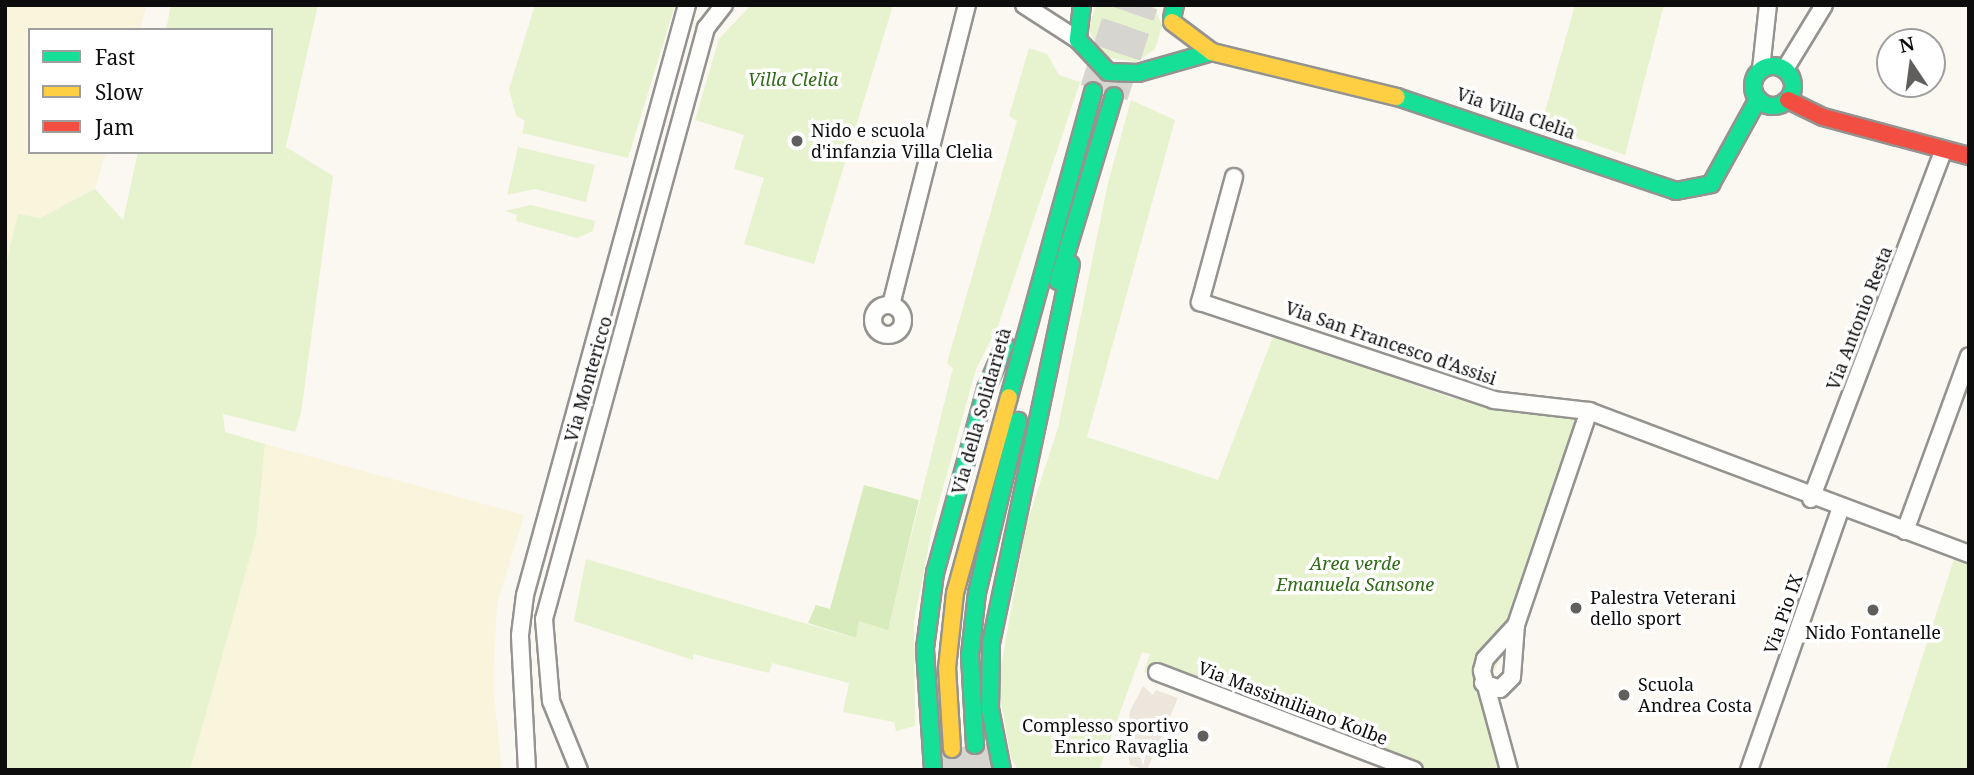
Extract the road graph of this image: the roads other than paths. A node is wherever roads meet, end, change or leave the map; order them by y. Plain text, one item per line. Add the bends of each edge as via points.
1 (687, 5) edge
2 (724, 5) edge
3 (967, 5) edge
4 (1024, 5) edge
5 (1082, 5) edge
6 (1768, 5) edge
7 (1824, 5) edge
8 (1172, 13) edge
9 (1078, 40) junction
10 (1212, 52) junction
11 (1151, 66) junction
12 (1761, 69) junction
13 (1785, 69) junction
14 (1093, 91) tunnel mouth
15 (1114, 96) tunnel mouth
16 (1758, 99) junction
17 (1788, 100) junction
18 (1943, 151) junction
19 (1969, 156) edge
20 (1234, 177) dead end
21 (1076, 224) junction
22 (1037, 288) junction
23 (891, 305) dead end
24 (1969, 356) edge
25 (1589, 411) junction
26 (1811, 499) junction
27 (1840, 510) junction
28 (1905, 531) junction
29 (1969, 554) edge
30 (1516, 625) junction
31 (1157, 672) dead end
32 (1483, 683) junction
33 (1508, 685) junction
34 (1495, 716) junction
35 (975, 745) tunnel mouth
36 (952, 749) tunnel mouth
37 (527, 770) edge
38 (579, 770) edge
39 (933, 770) edge
40 (1002, 770) edge
41 (1414, 770) edge
42 (1509, 770) edge
43 (1749, 770) edge

1 - 37 street, Via Montericco via 525,595 520,635
2 - 38 street, Via Montericco via 706,28 548,597 545,671 558,728
3 - 23 street
4 - 9 street, Via Villa Clelia
5 - 9 main road
6 - 12 street
7 - 13 street
8 - 10 main road, Via Villa Clelia via 1180,34
8 - 11 main road, Via Villa Clelia via 1168,47
9 - 11 main road, Via Villa Clelia via 1108,72
10 - 11 main road, Via Villa Clelia
10 - 16 main road, Via Villa Clelia via 1442,108 1676,191 1711,184
12 - 13 main road
12 - 16 main road, Via Villa Clelia via 1754,80
13 - 17 main road via 1794,87
14 - 22 main road, Via della Solidarietà
15 - 21 main road
16 - 17 main road via 1776,106
17 - 18 main road via 1823,117
18 - 19 main road
18 - 26 street, Via Antonio Resta
20 - 25 street, Via San Francesco d'Assisi via 1200,302 1494,400
21 - 35 main road via 976,593 970,655
21 - 40 main road via 1046,398 991,643 990,709
22 - 36 main road, Via della Solidarietà via 954,593 947,668
22 - 39 main road via 986,389 935,573 925,648
24 - 28 street
25 - 26 street, Via San Francesco d'Assisi
25 - 30 street
26 - 27 street, Via San Francesco d'Assisi
27 - 28 street, Via San Francesco d'Assisi
27 - 43 street, Via Pio IX
28 - 29 street, Via San Francesco d'Assisi
30 - 32 street via 1485,659
30 - 33 street
31 - 41 street, Via Massimiliano Kolbe
32 - 33 street via 1492,689
32 - 34 street
33 - 34 street
34 - 42 street

